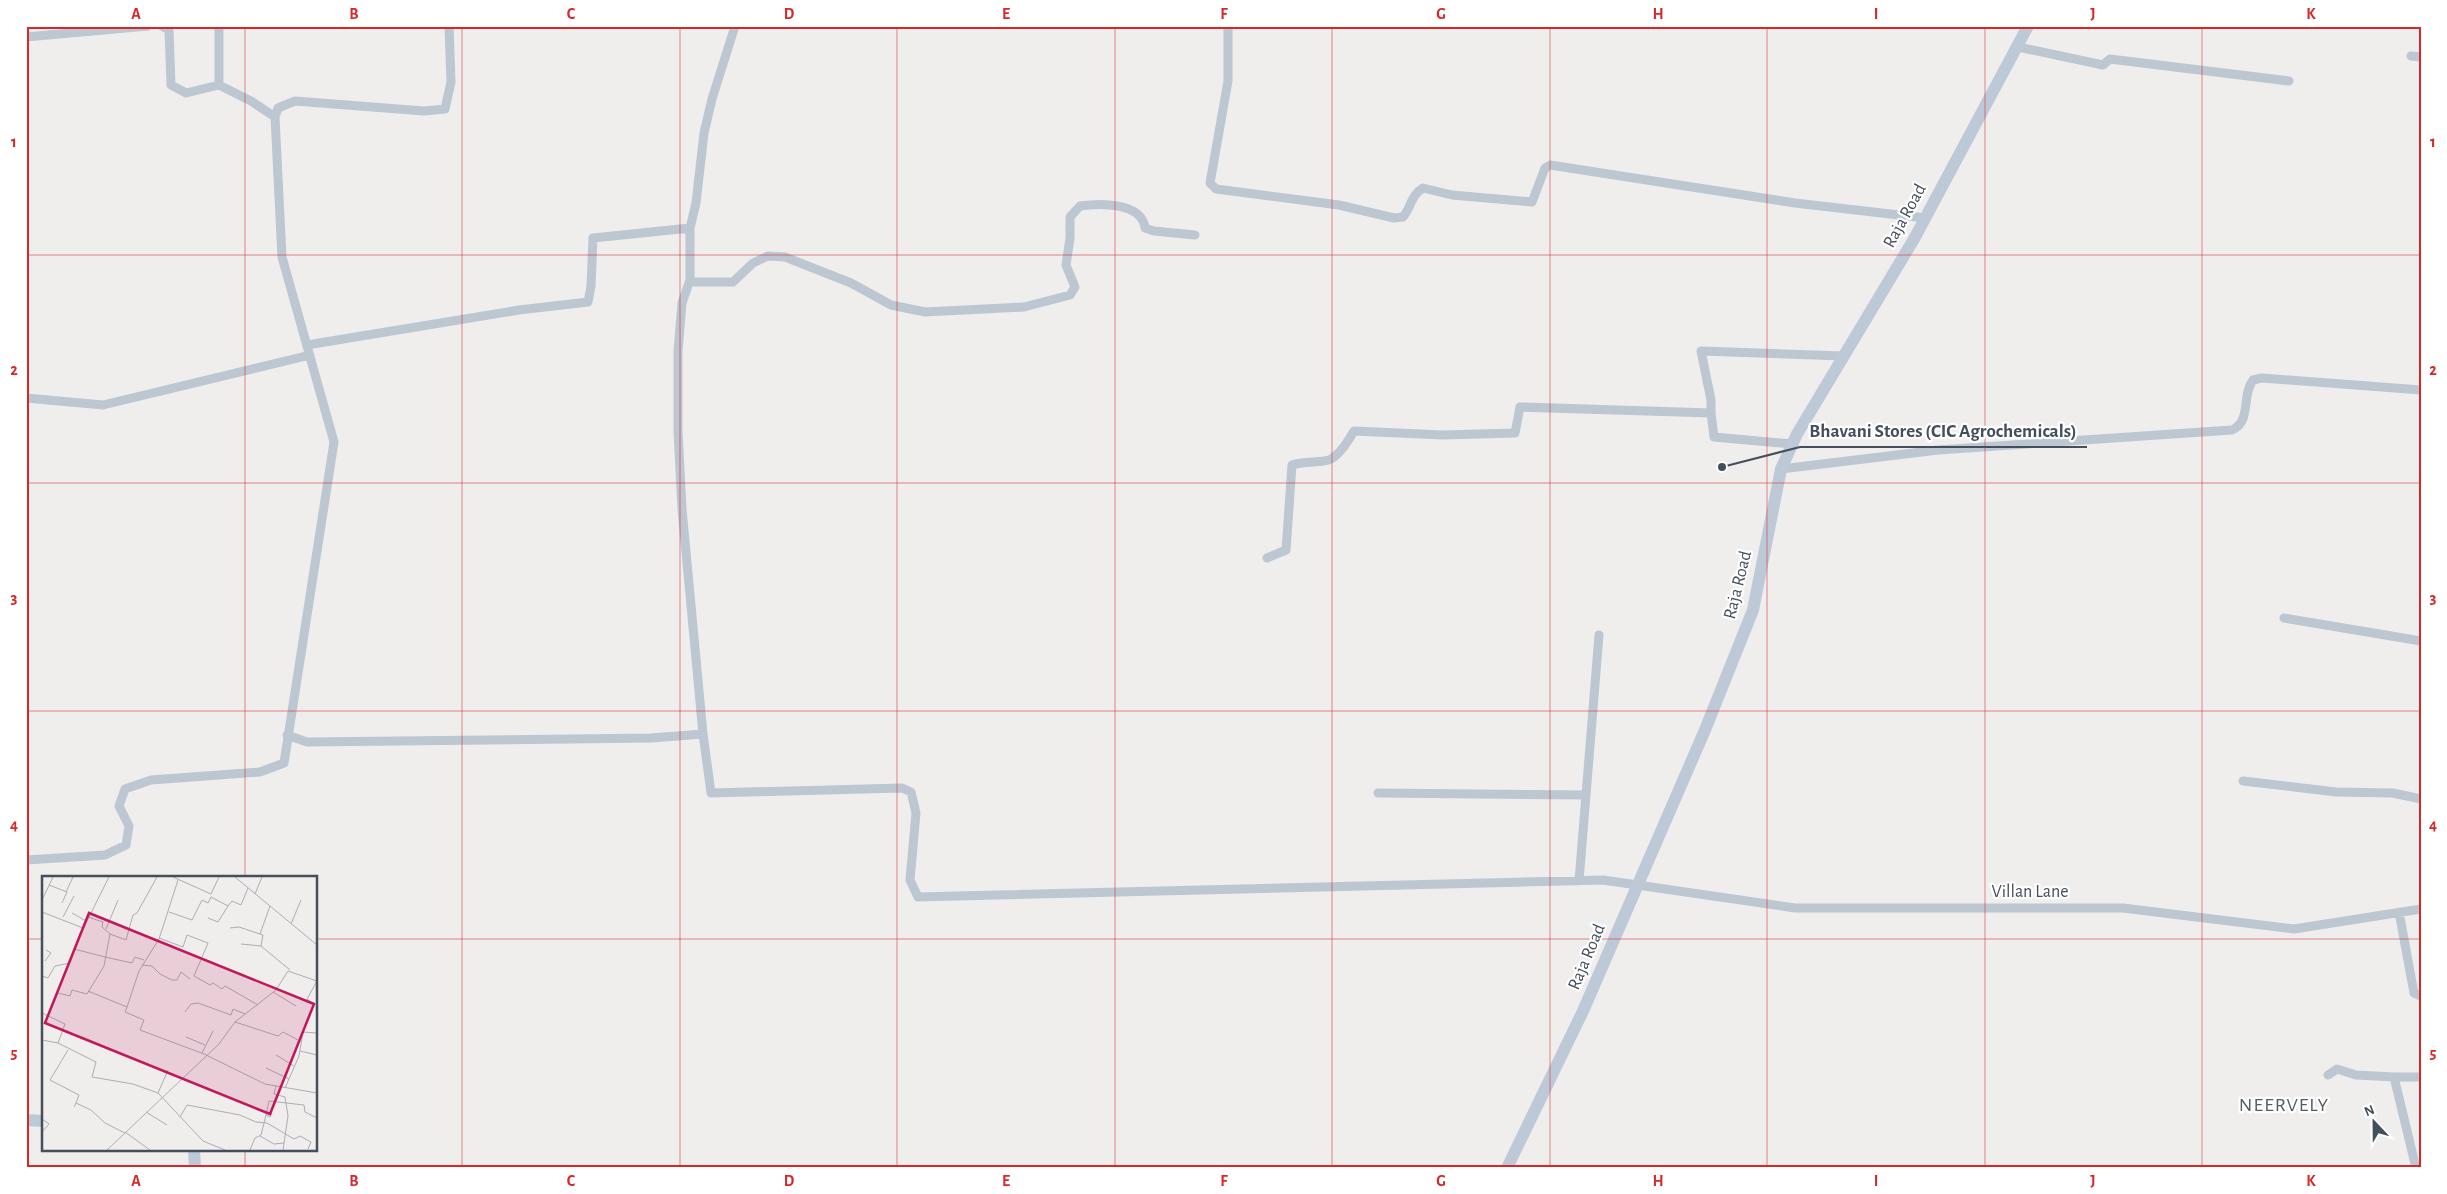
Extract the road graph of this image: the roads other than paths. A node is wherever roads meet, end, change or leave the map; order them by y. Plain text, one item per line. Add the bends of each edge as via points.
1 (148, 26) edge
2 (162, 26) edge
3 (219, 26) edge
4 (449, 26) edge
5 (735, 26) edge
6 (1228, 26) edge
7 (2028, 26) edge
8 (26, 37) edge
9 (2018, 47) junction
10 (2411, 56) dead end
11 (2421, 57) edge
12 (2289, 81) dead end
13 (219, 85) junction
14 (275, 117) junction
15 (1925, 218) junction
16 (690, 228) junction
17 (1195, 235) dead end
18 (690, 282) junction
19 (307, 345) junction
20 (310, 355) junction
21 (1843, 356) junction
22 (2421, 390) edge
23 (26, 398) edge
24 (1711, 413) junction
25 (1792, 444) junction
26 (1781, 469) junction
27 (1267, 558) dead end
28 (2284, 618) dead end
29 (1599, 635) dead end
30 (2421, 641) edge
31 (703, 734) junction
32 (288, 735) junction
33 (2243, 781) dead end
34 (1378, 793) dead end
35 (1586, 796) junction
36 (2421, 799) edge
37 (26, 860) edge
38 (1579, 881) junction
39 (1638, 884) junction
40 (2421, 909) edge
41 (2399, 912) junction
42 (2421, 996) edge
43 (2328, 1075) dead end
44 (2394, 1077) junction
45 (2421, 1077) edge
46 (26, 1120) edge
47 (42, 1121) edge
48 (194, 1152) edge
49 (195, 1168) edge
50 (1507, 1168) edge
51 (2416, 1168) edge

1 - 8 street
2 - 13 street via 169,30 171,85 186,93
3 - 13 street
4 - 14 street via 451,82 445,109 424,111 295,101 278,108
5 - 16 street via 704,133
6 - 15 street via 1228,81 1210,183 1216,189 1339,205 1394,218 1403,217 1408,212 1414,195 1423,188 1452,195 1532,202 1545,168 1550,166 1795,203
7 - 9 street, Raja Road
9 - 12 street via 2103,65 2110,59
9 - 15 street, Raja Road
10 - 11 street
13 - 14 street
14 - 19 street via 282,257
15 - 21 street, Raja Road
16 - 18 street
16 - 19 street via 593,238 588,302
17 - 18 street via 1145,228 1144,220 1136,212 1121,207 1080,206 1070,217 1066,265 1075,287 1070,295 1024,307 925,312 891,305 851,283 785,257 768,256 753,263 734,282
18 - 31 street via 682,303 678,351 678,431 682,518
19 - 20 street
20 - 23 street via 103,405
20 - 32 street via 334,442
21 - 24 street via 1702,350
21 - 25 street, Raja Road
22 - 26 street via 2262,378 2253,380 2249,386 2244,420 2232,430 1938,450
24 - 25 street via 1714,437
24 - 27 street via 1520,407 1515,433 1413,435 1354,431 1342,450 1330,460 1292,465 1286,550
25 - 26 street, Raja Road
26 - 39 street, Raja Road via 1754,608 1706,729
28 - 30 street
29 - 35 street
31 - 32 street via 651,738 316,742
31 - 38 street, Villan Lane via 711,793 902,788 911,792 916,813 910,880 918,897
32 - 37 street via 284,763 260,772 151,780 125,788 119,806 128,826 126,845 105,855
33 - 36 street via 2336,792 2393,793
34 - 35 street
35 - 38 street
38 - 39 street, Villan Lane
39 - 41 street, Villan Lane via 1795,908 2123,908 2294,929
39 - 50 street, Raja Road via 1583,1011
40 - 41 street, Villan Lane
41 - 42 street via 2414,993
43 - 44 street via 2337,1069 2356,1075
44 - 45 street
44 - 51 street
46 - 47 street
48 - 49 street

